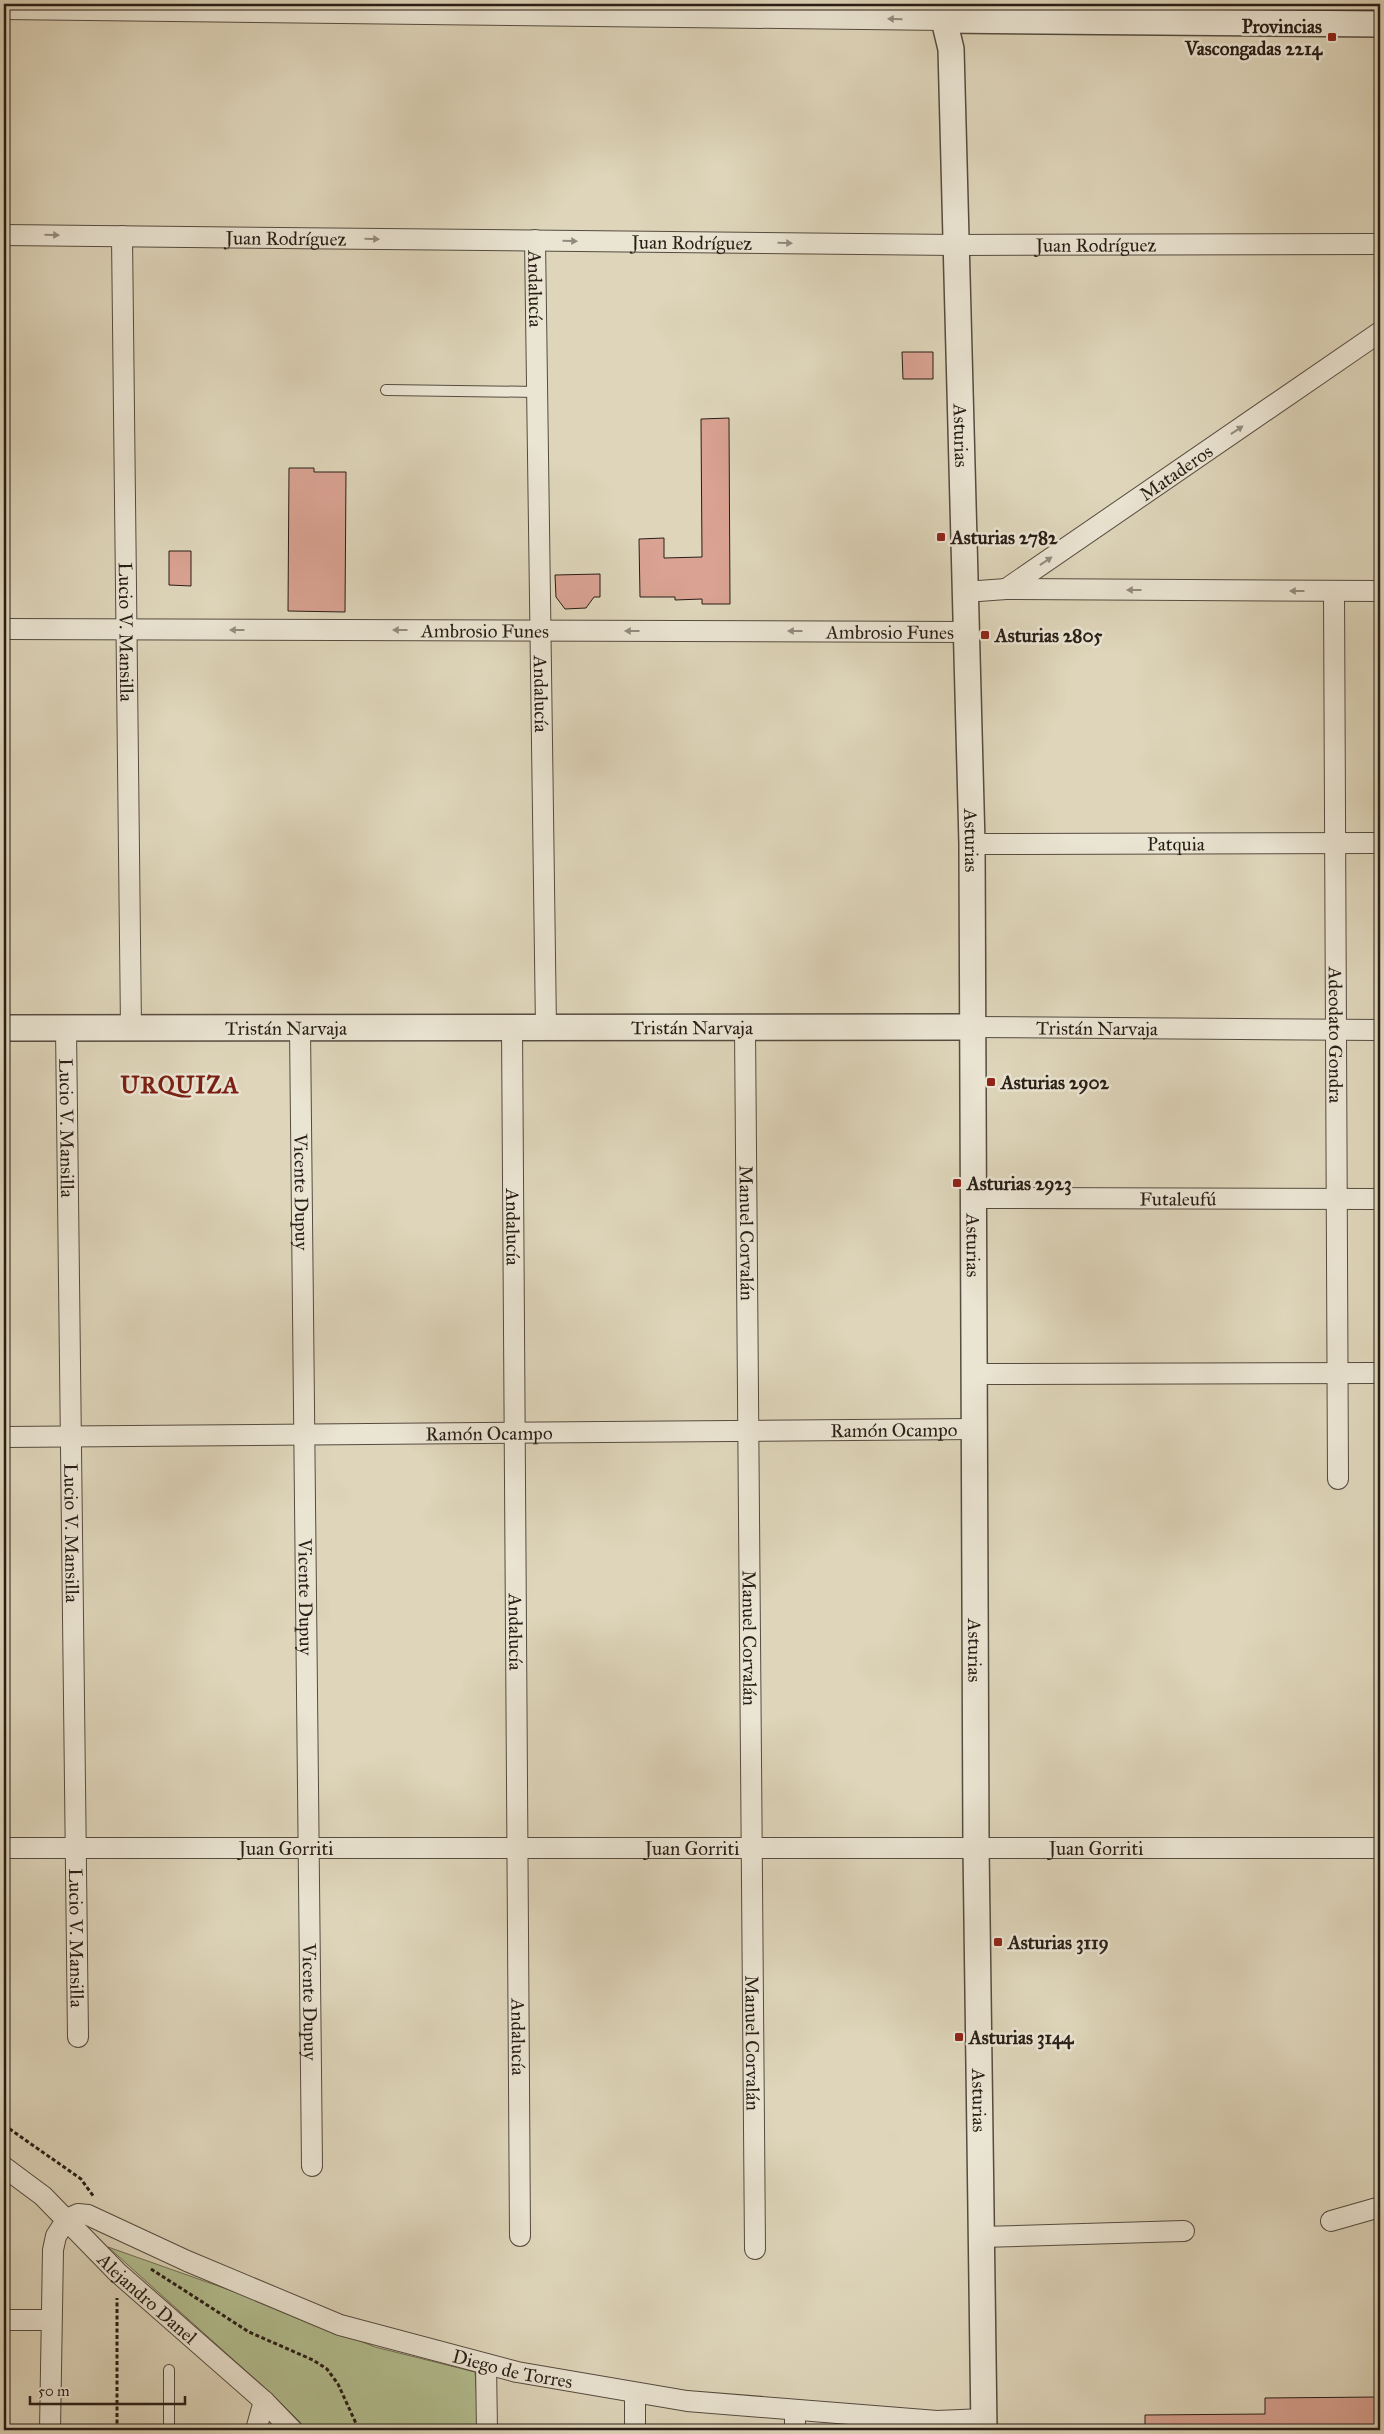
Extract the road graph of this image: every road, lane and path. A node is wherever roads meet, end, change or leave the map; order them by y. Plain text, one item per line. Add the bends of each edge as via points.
1 (101, 7) edge
2 (4, 9) edge
3 (939, 12) edge
4 (1373, 22) edge
5 (4, 235) edge
6 (122, 236) junction
7 (535, 240) junction
8 (1380, 244) edge
9 (956, 245) junction
10 (1380, 332) edge
11 (386, 390) dead end
12 (537, 392) junction
13 (1006, 589) junction
14 (1334, 591) junction
15 (965, 592) junction
16 (1380, 592) edge
17 (4, 629) edge
18 (126, 630) junction
19 (542, 630) junction
20 (966, 632) junction
21 (1335, 843) junction
22 (1380, 843) edge
23 (972, 844) junction
24 (512, 1027) junction
25 (973, 1027) junction
26 (4, 1028) edge
27 (66, 1028) junction
28 (131, 1028) junction
29 (300, 1028) junction
30 (546, 1028) junction
31 (745, 1028) junction
32 (1336, 1030) junction
33 (1380, 1030) edge
34 (974, 1198) junction
35 (1337, 1199) junction
36 (1380, 1199) edge
37 (1380, 1373) edge
38 (976, 1374) junction
39 (1338, 1374) junction
40 (975, 1430) junction
41 (750, 1432) junction
42 (515, 1433) junction
43 (304, 1434) junction
44 (71, 1436) junction
45 (4, 1437) edge
46 (1338, 1480) dead end
47 (309, 1847) junction
48 (750, 1847) junction
49 (976, 1847) junction
50 (4, 1848) edge
51 (76, 1848) junction
52 (518, 1848) junction
53 (1380, 1848) edge
54 (78, 2037) dead end
55 (312, 2166) dead end
56 (4, 2167) edge
57 (1380, 2208) edge
58 (67, 2219) junction
59 (1331, 2221) dead end
60 (1184, 2231) dead end
61 (520, 2236) dead end
62 (981, 2237) junction
63 (755, 2249) dead end
64 (117, 2272) junction
65 (4, 2320) edge
66 (51, 2320) junction
67 (486, 2364) junction
68 (169, 2370) dead end
69 (636, 2393) junction
70 (264, 2401) junction
71 (795, 2421) edge
72 (984, 2425) edge
73 (50, 2430) edge
74 (116, 2430) edge
75 (169, 2430) edge
76 (256, 2430) edge
77 (292, 2430) edge
78 (487, 2430) edge
79 (636, 2430) edge

1 - 2 street
3 -> 1 street
3 - 4 street
3 - 9 street, Asturias via 951,49
5 -> 6 street, Juan Rodríguez
6 -> 7 street, Juan Rodríguez
6 - 18 street, Lucio V. Mansilla
7 -> 9 street, Juan Rodríguez
7 - 12 street, Andalucía
8 - 9 street, Juan Rodríguez
9 - 15 street, Asturias
13 -> 10 street, Mataderos
11 - 12 lane
12 - 19 street, Andalucía
14 -> 13 street
13 - 15 street
14 - 16 street
14 - 21 street, Adeodato Gondra
15 - 20 street, Asturias
17 - 18 street, Ambrosio Funes
19 -> 18 street, Ambrosio Funes
18 - 28 street, Lucio V. Mansilla
20 -> 19 street, Ambrosio Funes
19 - 30 street, Andalucía
20 - 23 street, Asturias
21 - 22 street, Patquia
21 - 23 street, Patquia
21 - 32 street, Adeodato Gondra
23 - 25 street, Asturias
24 - 29 street, Tristán Narvaja
24 - 30 street, Tristán Narvaja
24 - 42 street, Andalucía
25 - 31 street, Tristán Narvaja
25 - 32 street, Tristán Narvaja
25 - 34 street, Asturias
26 - 27 street, Tristán Narvaja
27 - 28 street, Tristán Narvaja
27 - 44 street, Lucio V. Mansilla
28 - 29 street, Tristán Narvaja
29 - 43 street, Vicente Dupuy
30 - 31 street, Tristán Narvaja
31 - 41 street, Manuel Corvalán
32 - 33 street, Tristán Narvaja
32 - 35 street, Adeodato Gondra
34 - 35 street, Futaleufú
34 - 38 street, Asturias
35 - 36 street, Futaleufú
35 - 39 street, Adeodato Gondra
37 - 39 street
38 - 39 street
38 - 40 street, Asturias
39 - 46 street, Adeodato Gondra
40 - 41 street, Ramón Ocampo
40 - 49 street, Asturias
41 - 42 street, Ramón Ocampo
41 - 48 street, Manuel Corvalán
42 - 43 street, Ramón Ocampo
42 - 52 street, Andalucía
43 - 44 street, Ramón Ocampo
43 - 47 street, Vicente Dupuy
44 - 45 street, Ramón Ocampo
44 - 51 street, Lucio V. Mansilla
47 - 51 street, Juan Gorriti
47 - 52 street, Juan Gorriti
47 - 55 street, Vicente Dupuy
48 - 49 street, Juan Gorriti
48 - 52 street, Juan Gorriti
48 - 63 street, Manuel Corvalán
49 - 53 street, Juan Gorriti
49 - 62 street, Asturias
50 - 51 street, Juan Gorriti
51 - 54 street, Lucio V. Mansilla
52 - 61 street, Andalucía
56 - 58 street, Alejandro Danel
57 - 59 street
58 - 64 street, Alejandro Danel
58 - 66 street via 56,2236 53,2250
58 - 67 street, Diego de Torres via 78,2214 88,2215 187,2261 340,2325
60 - 62 street
62 - 72 street, Asturias
64 - 70 street, Alejandro Danel
64 - 74 path
65 - 66 street
66 - 73 street
67 - 69 street, Diego de Torres
67 - 78 street
68 - 75 lane
69 - 71 street, Diego de Torres
69 - 79 street
70 - 76 street
70 - 77 street, Alejandro Danel
71 - 72 street, Diego de Torres via 937,2421

